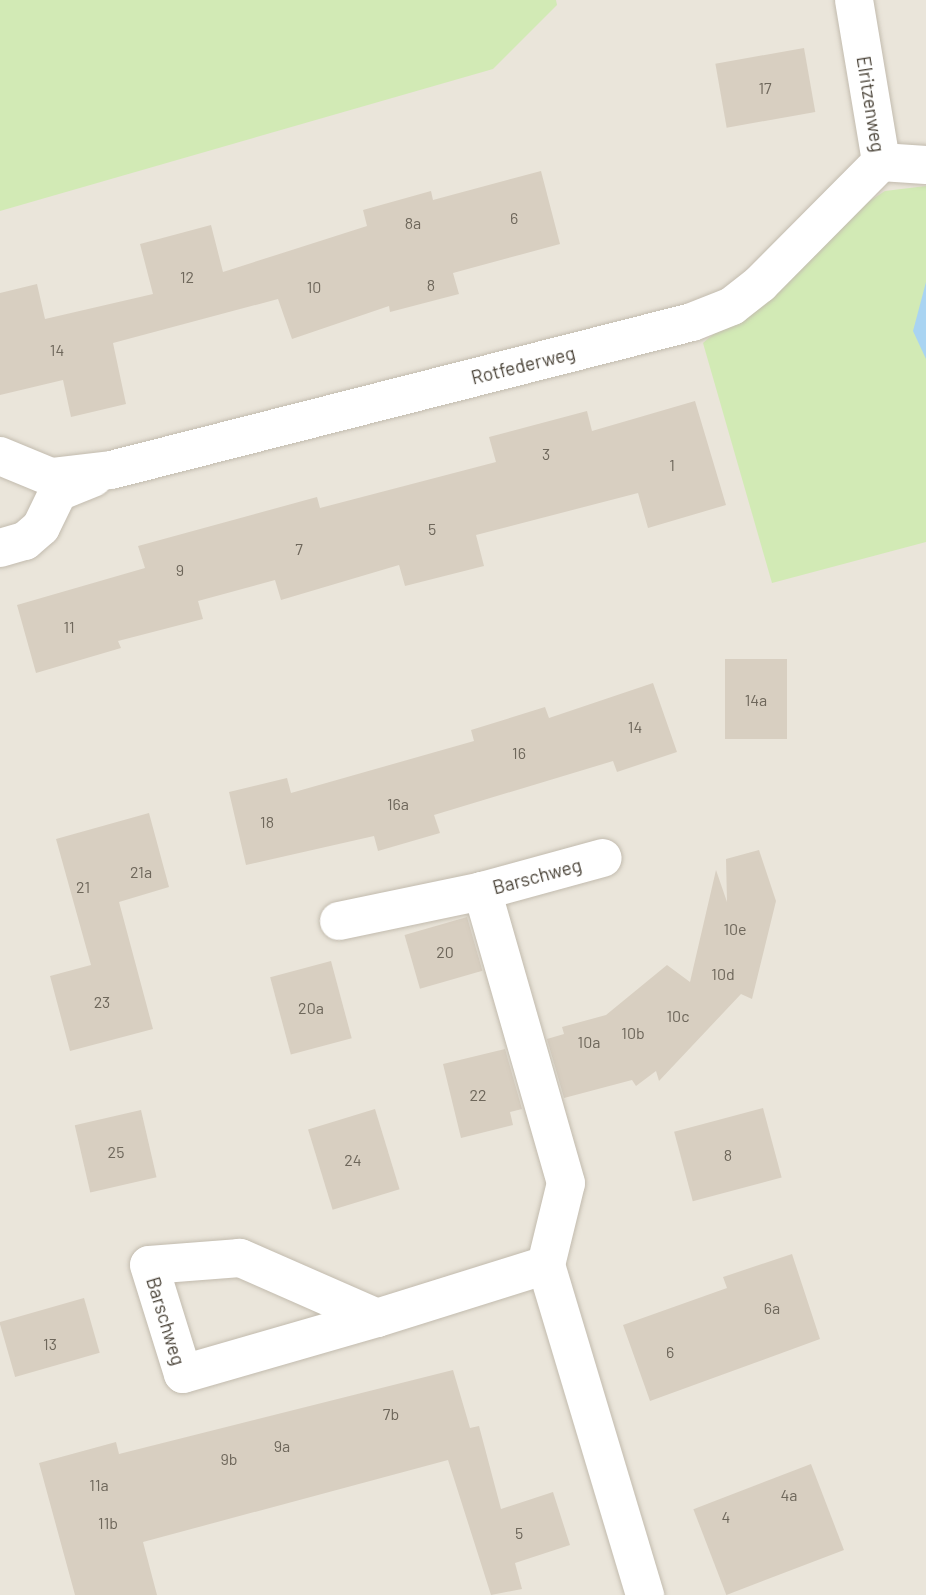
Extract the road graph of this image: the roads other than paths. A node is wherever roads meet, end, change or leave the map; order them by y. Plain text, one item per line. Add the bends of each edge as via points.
1 (854, 0) edge
2 (881, 162) junction
3 (926, 165) edge
4 (0, 456) edge
5 (111, 470) junction
6 (0, 548) edge
7 (603, 858) dead end
8 (482, 891) junction
9 (340, 921) dead end
10 (546, 1265) junction
11 (377, 1318) junction
12 (645, 1595) edge

1 - 2 street, Elritzenweg
2 - 3 street, Elritzenweg
2 - 5 street, Rotfederweg via 760,285 732,306 692,322
4 - 5 street, Rotfederweg via 51,477
5 - 6 street, Rotfederweg via 58,492 41,527 25,541
7 - 8 street, Barschweg
8 - 9 street
8 - 10 street, Barschweg via 566,1182
10 - 11 street, Barschweg
10 - 12 street
11 - 11 street, Barschweg via 240,1258 149,1265 183,1374

